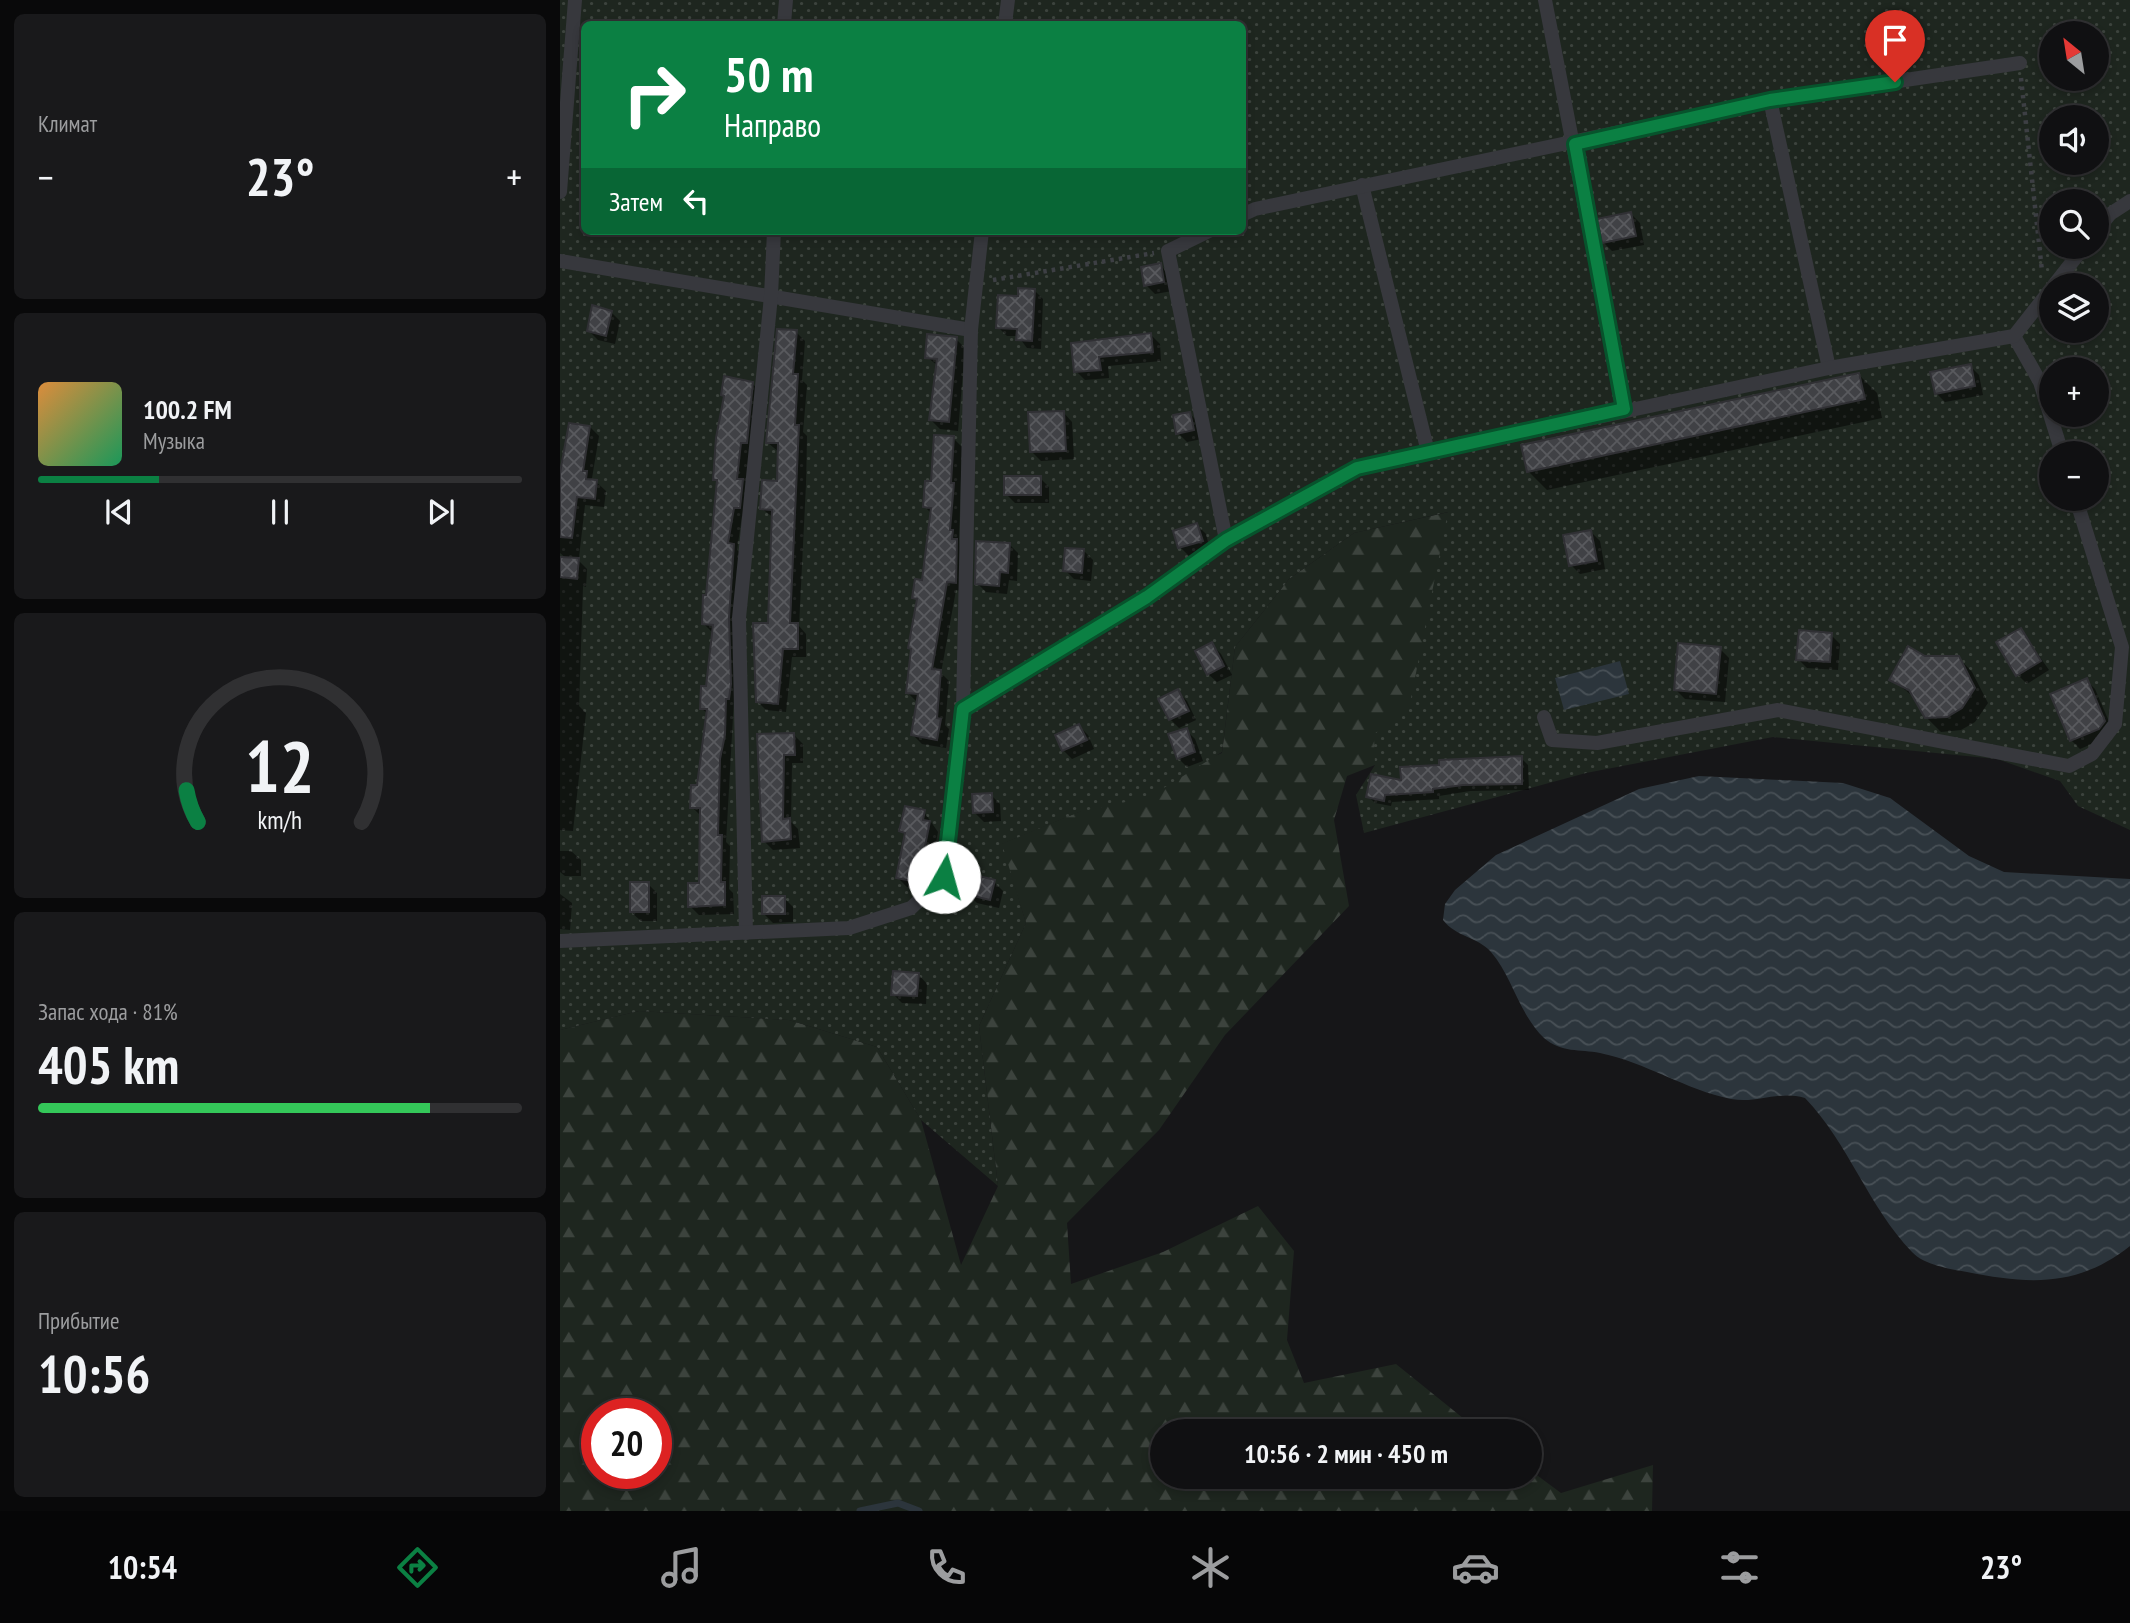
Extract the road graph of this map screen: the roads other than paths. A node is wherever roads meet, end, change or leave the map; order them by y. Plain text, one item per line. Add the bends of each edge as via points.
1 (575, 0) edge
2 (786, 0) edge
3 (1008, 0) edge
4 (1545, 0) edge
5 (785, 21) edge
6 (1005, 21) edge
7 (2020, 63) road end
8 (1770, 100) junction
9 (1575, 144) junction
10 (1362, 185) junction
11 (560, 192) edge
12 (2130, 201) edge
13 (1246, 213) edge
14 (2109, 215) edge
15 (774, 235) edge
16 (982, 235) edge
17 (1201, 235) edge
18 (2075, 259) edge
19 (560, 261) edge
20 (2063, 273) edge
21 (771, 296) junction
22 (2039, 304) edge
23 (971, 330) junction
24 (2014, 336) junction
25 (1829, 368) junction
26 (1624, 409) junction
27 (2058, 441) edge
28 (1428, 452) junction
29 (2080, 511) edge
30 (1226, 540) junction
31 (963, 709) junction
32 (1544, 717) dead end
33 (747, 933) junction
34 (560, 941) edge

1 - 11 lane
2 - 5 lane
3 - 6 lane
4 - 9 lane
7 - 8 lane
8 - 9 lane
8 - 25 lane
9 - 10 lane
9 - 26 lane
10 - 13 lane
10 - 28 lane
12 - 14 lane
15 - 21 lane
16 - 23 lane
17 - 30 lane via 1168,251
18 - 20 lane
19 - 21 lane
21 - 23 lane
21 - 33 lane via 739,618
22 - 24 lane
23 - 31 lane
24 - 25 lane
24 - 27 lane via 2040,382
25 - 26 lane
26 - 28 lane
28 - 30 lane via 1357,468
29 - 32 lane via 2122,647 2115,724 2092,754 2069,766 1778,710 1597,743 1552,740
30 - 31 lane via 1147,597
31 - 33 lane via 944,877 911,908 849,928
33 - 34 lane

